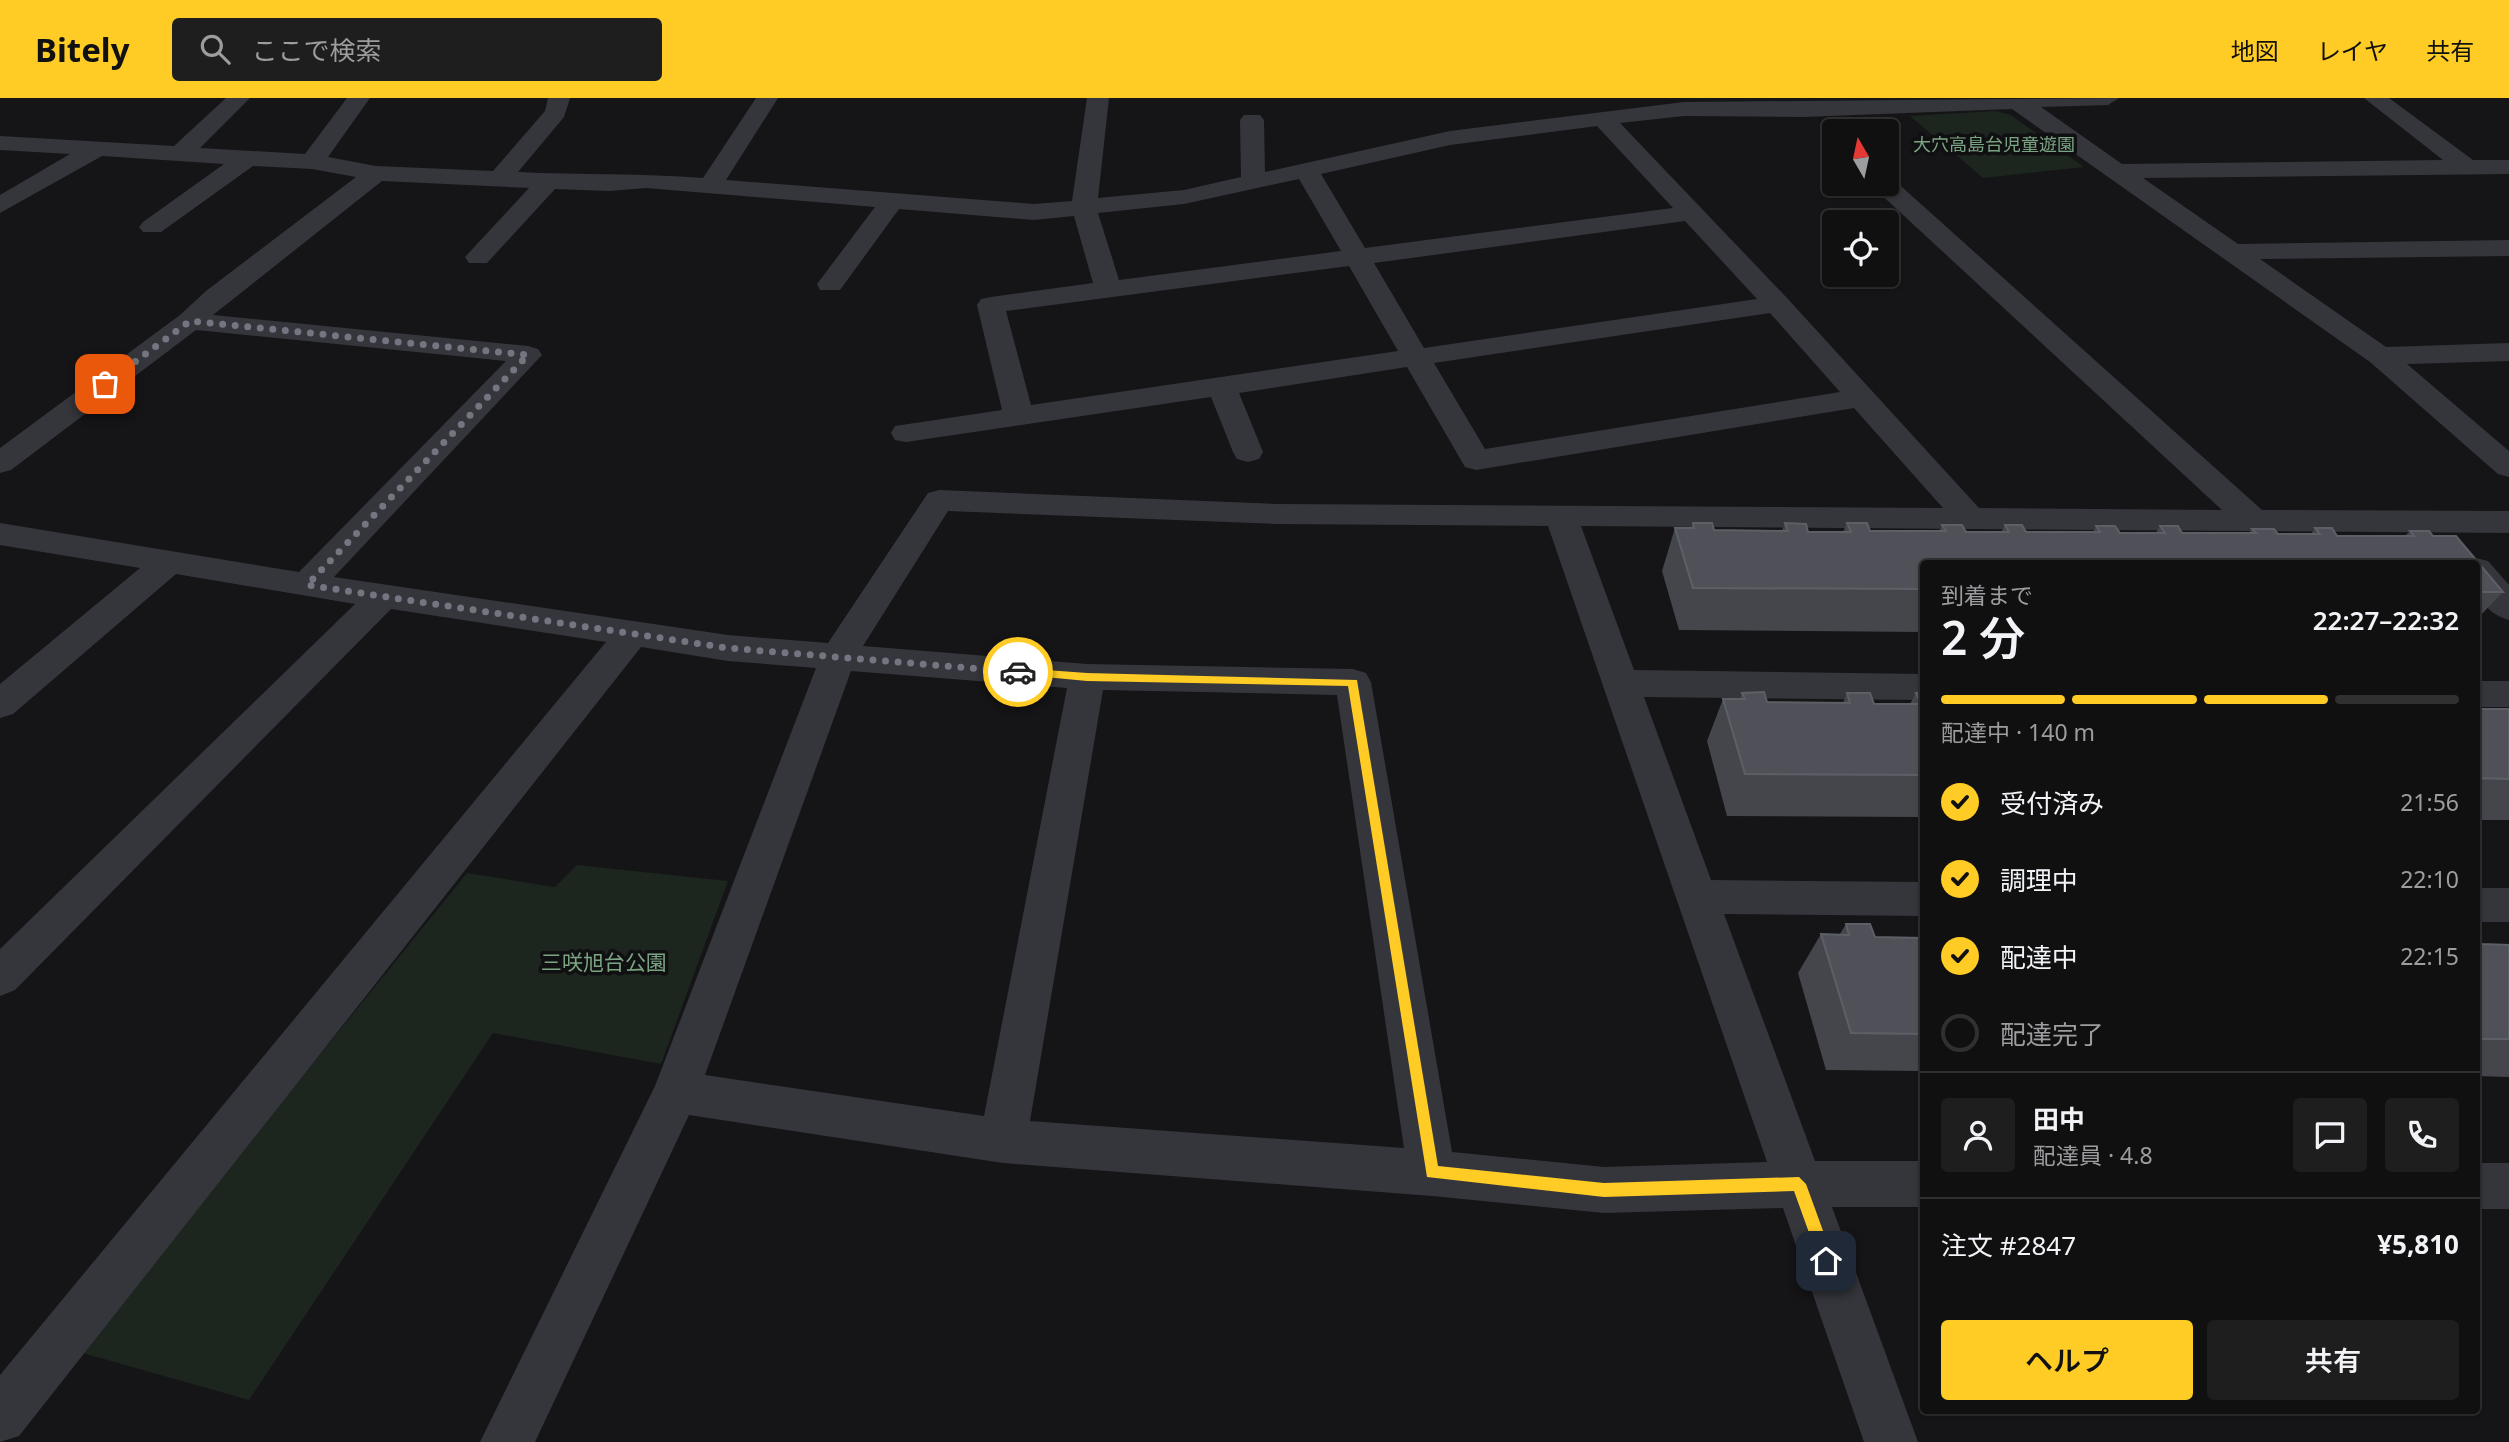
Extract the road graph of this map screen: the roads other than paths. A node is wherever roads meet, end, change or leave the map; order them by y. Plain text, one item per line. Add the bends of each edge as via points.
1 (239, 98) edge
2 (359, 98) edge
3 (559, 98) edge
4 (767, 98) edge
5 (1097, 98) edge
6 (2108, 98) edge
7 (2375, 98) edge
8 (2047, 99) edge
9 (2018, 102) junction
10 (1639, 106) edge
11 (1803, 110) junction
12 (1602, 118) junction
13 (1252, 120) dead end
14 (1822, 127) edge
15 (0, 143) edge
16 (97, 149) junction
17 (179, 155) junction
18 (247, 159) junction
19 (312, 162) junction
20 (2467, 167) junction
21 (2509, 167) edge
22 (1307, 171) junction
23 (2117, 171) junction
24 (376, 173) junction
25 (500, 178) junction
26 (549, 181) junction
27 (1253, 182) junction
28 (711, 185) junction
29 (1897, 196) edge
30 (891, 202) junction
31 (0, 205) edge
32 (1084, 208) junction
33 (1690, 213) junction
34 (152, 227) dead end
35 (2509, 247) edge
36 (2234, 252) junction
37 (478, 257) dead end
38 (1357, 257) junction
39 (830, 284) dead end
40 (1108, 289) junction
41 (1777, 304) junction
42 (190, 321) junction
43 (2509, 352) edge
44 (2380, 356) junction
45 (1417, 358) junction
46 (1222, 387) junction
47 (1861, 398) junction
48 (1019, 417) junction
49 (906, 433) dead end
50 (1248, 452) dead end
51 (0, 463) edge
52 (2509, 467) edge
53 (1561, 516) junction
54 (1968, 516) junction
55 (2252, 519) junction
56 (2436, 521) junction
57 (2509, 522) edge
58 (0, 534) edge
59 (2469, 560) edge
60 (168, 563) junction
61 (2480, 574) edge
62 (307, 585) junction
63 (384, 596) junction
64 (2509, 608) edge
65 (631, 635) junction
66 (838, 657) junction
67 (1087, 677) junction
68 (1621, 683) junction
69 (1920, 687) edge
70 (2480, 694) edge
71 (2509, 695) edge
72 (0, 704) edge
73 (1697, 897) junction
74 (1920, 900) edge
75 (2480, 905) edge
76 (2509, 905) edge
77 (0, 977) edge
78 (676, 1092) junction
79 (1003, 1141) junction
80 (1432, 1172) junction
81 (1799, 1184) junction
82 (1920, 1184) edge
83 (2480, 1186) edge
84 (2509, 1186) edge
85 (0, 1418) edge
86 (508, 1442) edge
87 (1891, 1442) edge

1 - 17 street
2 - 19 street
3 - 25 street via 556,112
4 - 28 street
5 - 32 street
6 - 8 street
7 - 20 street
8 - 9 street
9 - 11 street
9 - 23 street
10 - 11 street
10 - 12 street
11 - 14 street
12 - 22 street via 1450,138
12 - 33 street
13 - 27 street
15 - 16 street
16 - 17 street
16 - 31 street
17 - 18 street
18 - 19 street
18 - 34 street
19 - 24 street
20 - 21 street
20 - 23 street
22 - 27 street
22 - 38 street
23 - 36 street
24 - 25 street
24 - 42 street
25 - 26 street
26 - 28 street
26 - 37 street
27 - 32 street via 1184,197
28 - 30 street
29 - 55 street
30 - 32 street via 1034,212
30 - 39 street
32 - 40 street
33 - 38 street
33 - 41 street
35 - 36 street
36 - 44 street
38 - 40 street
38 - 45 street
40 - 48 street via 991,305
41 - 45 street
41 - 47 street
42 - 51 street
42 - 62 street via 528,355
43 - 44 street
44 - 52 street
45 - 46 street
45 - 47 street via 1476,460
46 - 48 street
46 - 50 street
47 - 54 street
48 - 49 street
53 - 54 street
53 - 66 street via 1277,514 939,500
53 - 68 street
54 - 55 street
55 - 56 street
56 - 57 street
56 - 59 street
58 - 60 street
60 - 62 street
60 - 72 street
61 - 64 street
62 - 63 street
63 - 65 street
63 - 77 street
65 - 66 street
65 - 85 street
66 - 67 street
66 - 78 street
67 - 79 street
67 - 80 street via 1353,682
68 - 69 street
68 - 73 street
70 - 71 street
73 - 74 street
73 - 81 street
75 - 76 street
78 - 79 street
78 - 86 street
79 - 80 street
80 - 81 street via 1604,1190
81 - 82 street
81 - 87 street
83 - 84 street

